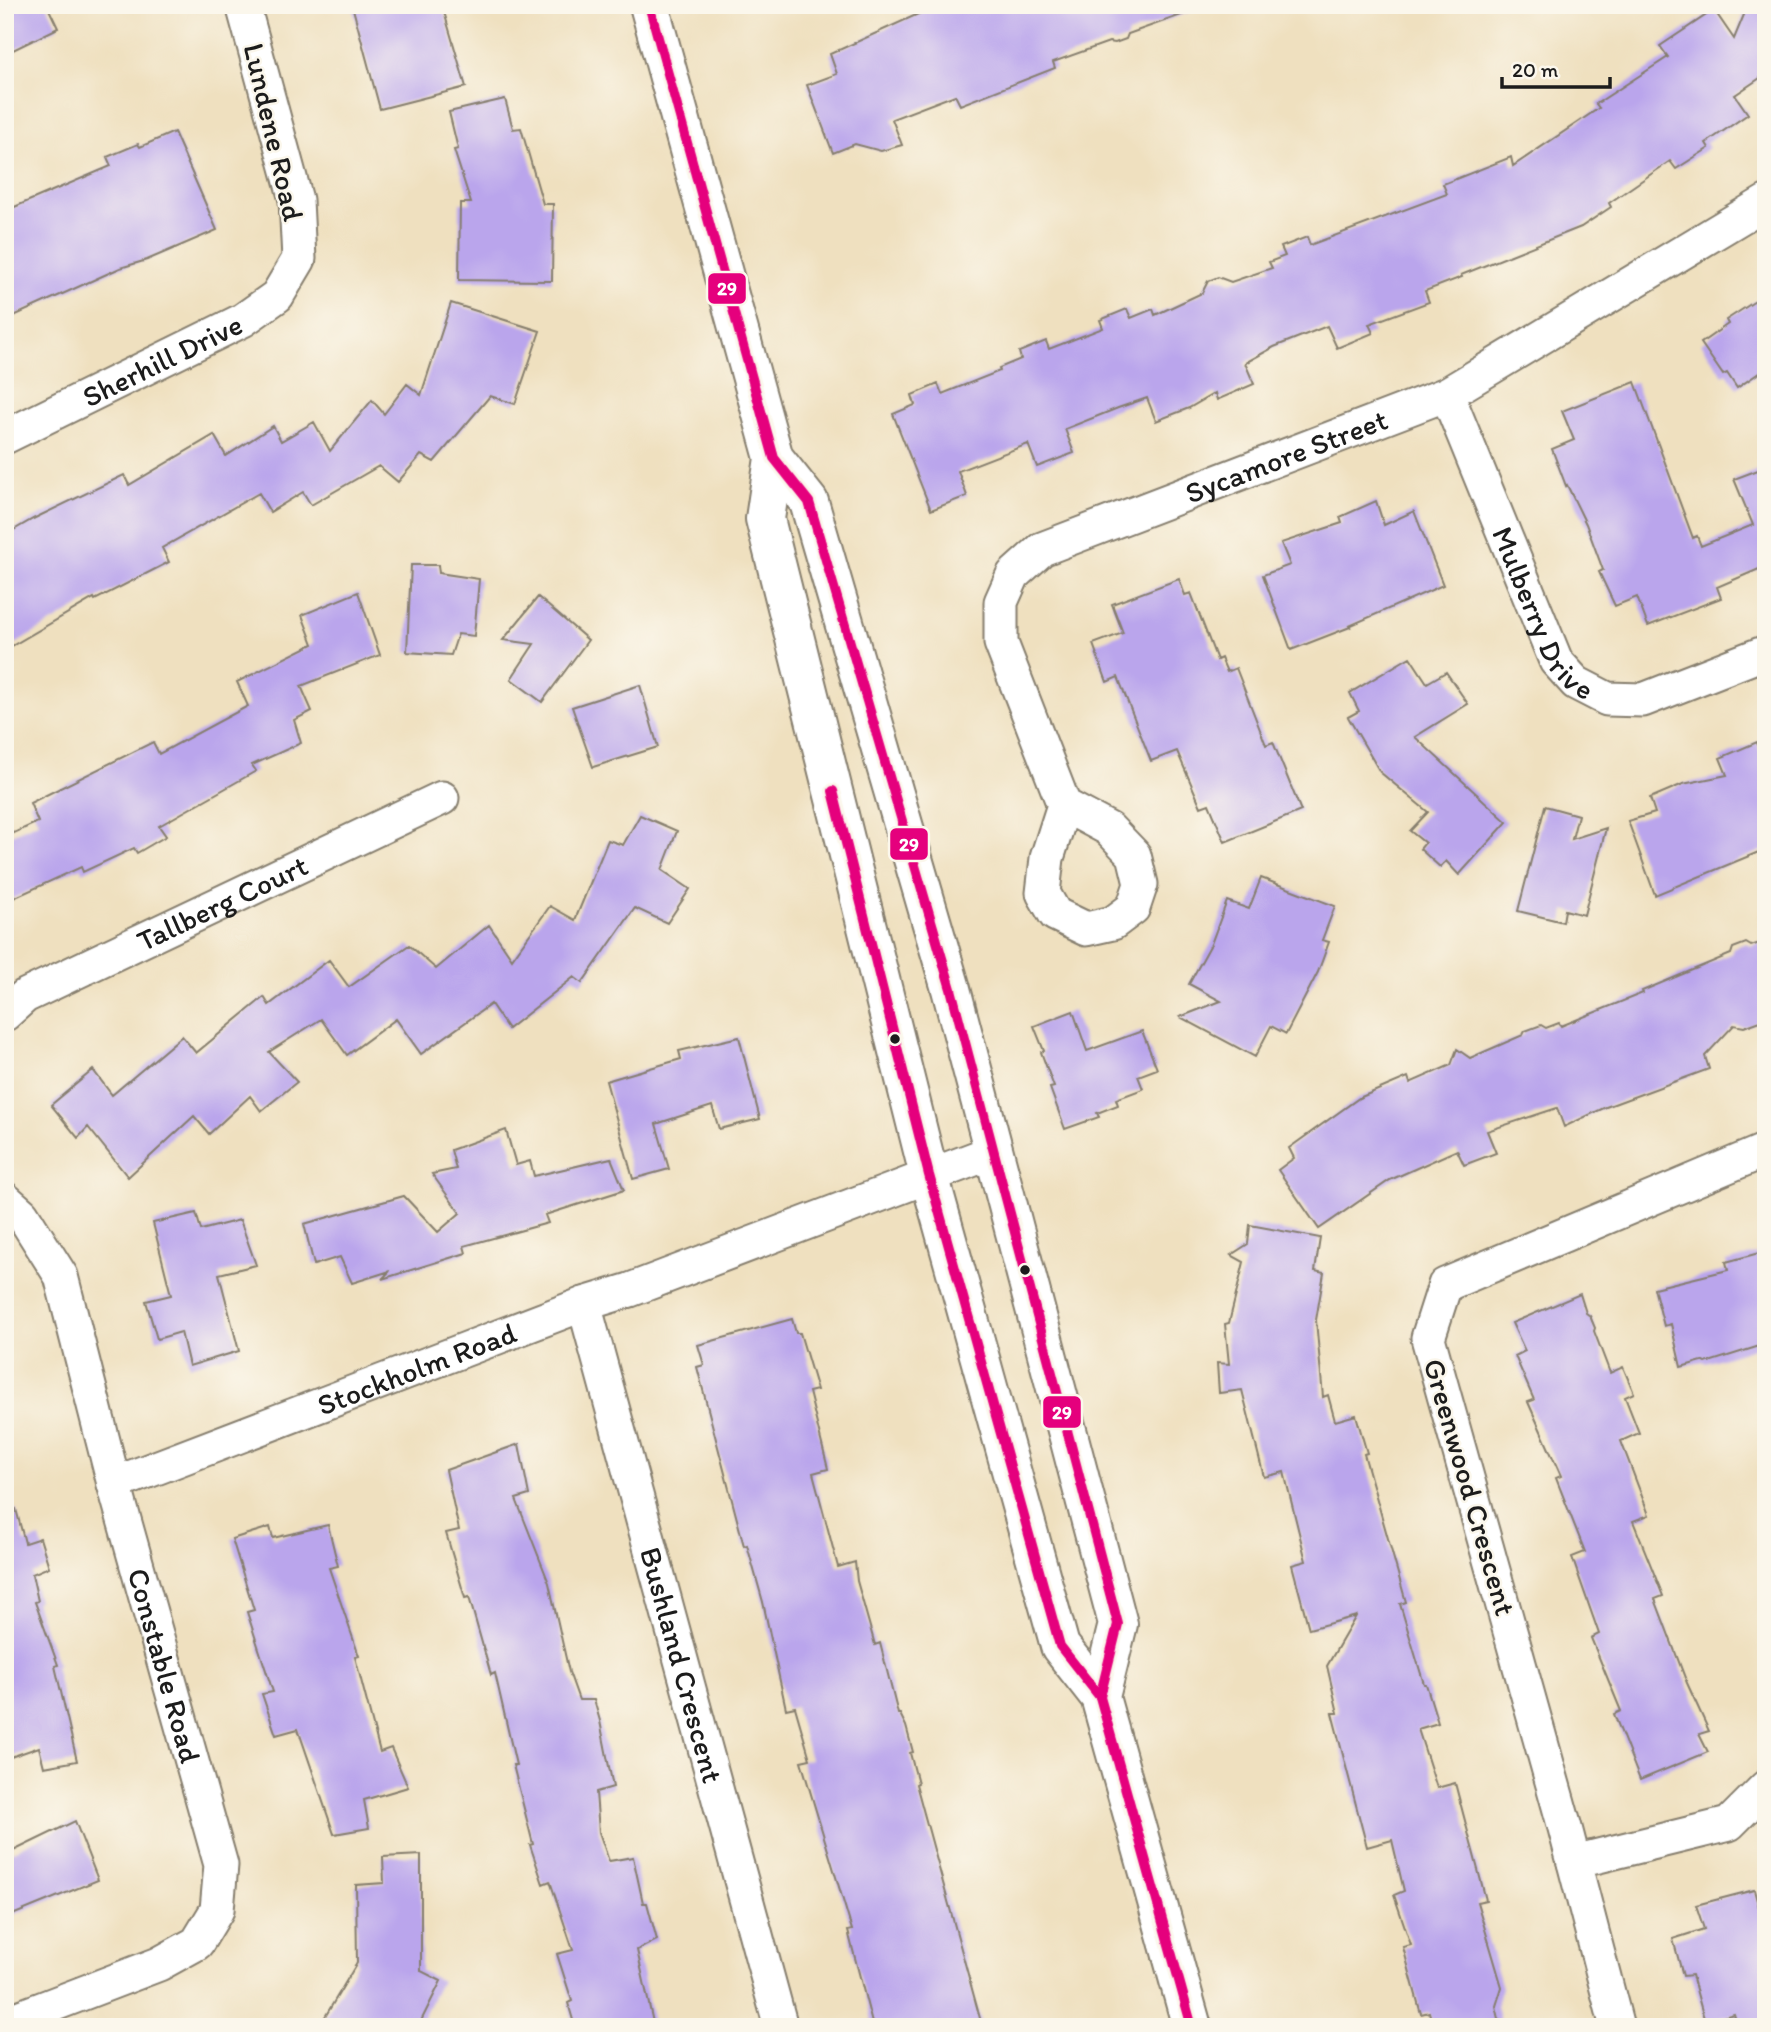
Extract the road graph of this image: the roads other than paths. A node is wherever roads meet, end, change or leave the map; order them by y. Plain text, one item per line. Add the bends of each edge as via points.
1 (243, 5) edge
2 (649, 5) edge
3 (1766, 202) edge
4 (299, 259) joint
5 (1447, 394) junction
6 (5, 437) edge
7 (774, 458) junction
8 (1766, 652) edge
9 (442, 798) dead end
10 (1065, 805) dead end
11 (5, 1014) edge
12 (1766, 1150) edge
13 (995, 1151) junction
14 (929, 1175) junction
15 (5, 1199) edge
16 (584, 1304) junction
17 (114, 1484) junction
18 (1100, 1697) junction
19 (1766, 1787) edge
20 (1574, 1862) junction
21 (5, 2023) edge
22 (780, 2027) edge
23 (1192, 2027) edge
24 (1616, 2027) edge

1 - 4 street, Lundene Road via 296,200
2 - 7 main road
3 - 5 street, Sycamore Street
4 - 6 street, Sherhill Drive via 276,296 243,320
5 - 8 street, Mulberry Drive via 1556,661 1576,683 1607,699 1643,700
5 - 10 street, Sycamore Street via 1042,549 1013,575 1001,602 1001,643
7 - 13 main road via 809,502
7 - 14 main road via 765,519
9 - 11 street, Tallberg Court via 25,996
12 - 20 street, Greenwood Crescent via 1445,1285 1428,1338
13 - 14 street, Stockholm Road
13 - 18 main road via 1118,1623
14 - 16 street, Stockholm Road
14 - 18 main road via 1060,1646
15 - 17 street, Constable Road via 22,1214 61,1276
16 - 17 street, Stockholm Road
16 - 22 street, Bushland Crescent
17 - 21 street, Constable Road via 220,1865 217,1910 197,1943 159,1964
18 - 23 main road
19 - 20 street via 1729,1824
20 - 24 street, Greenwood Crescent

